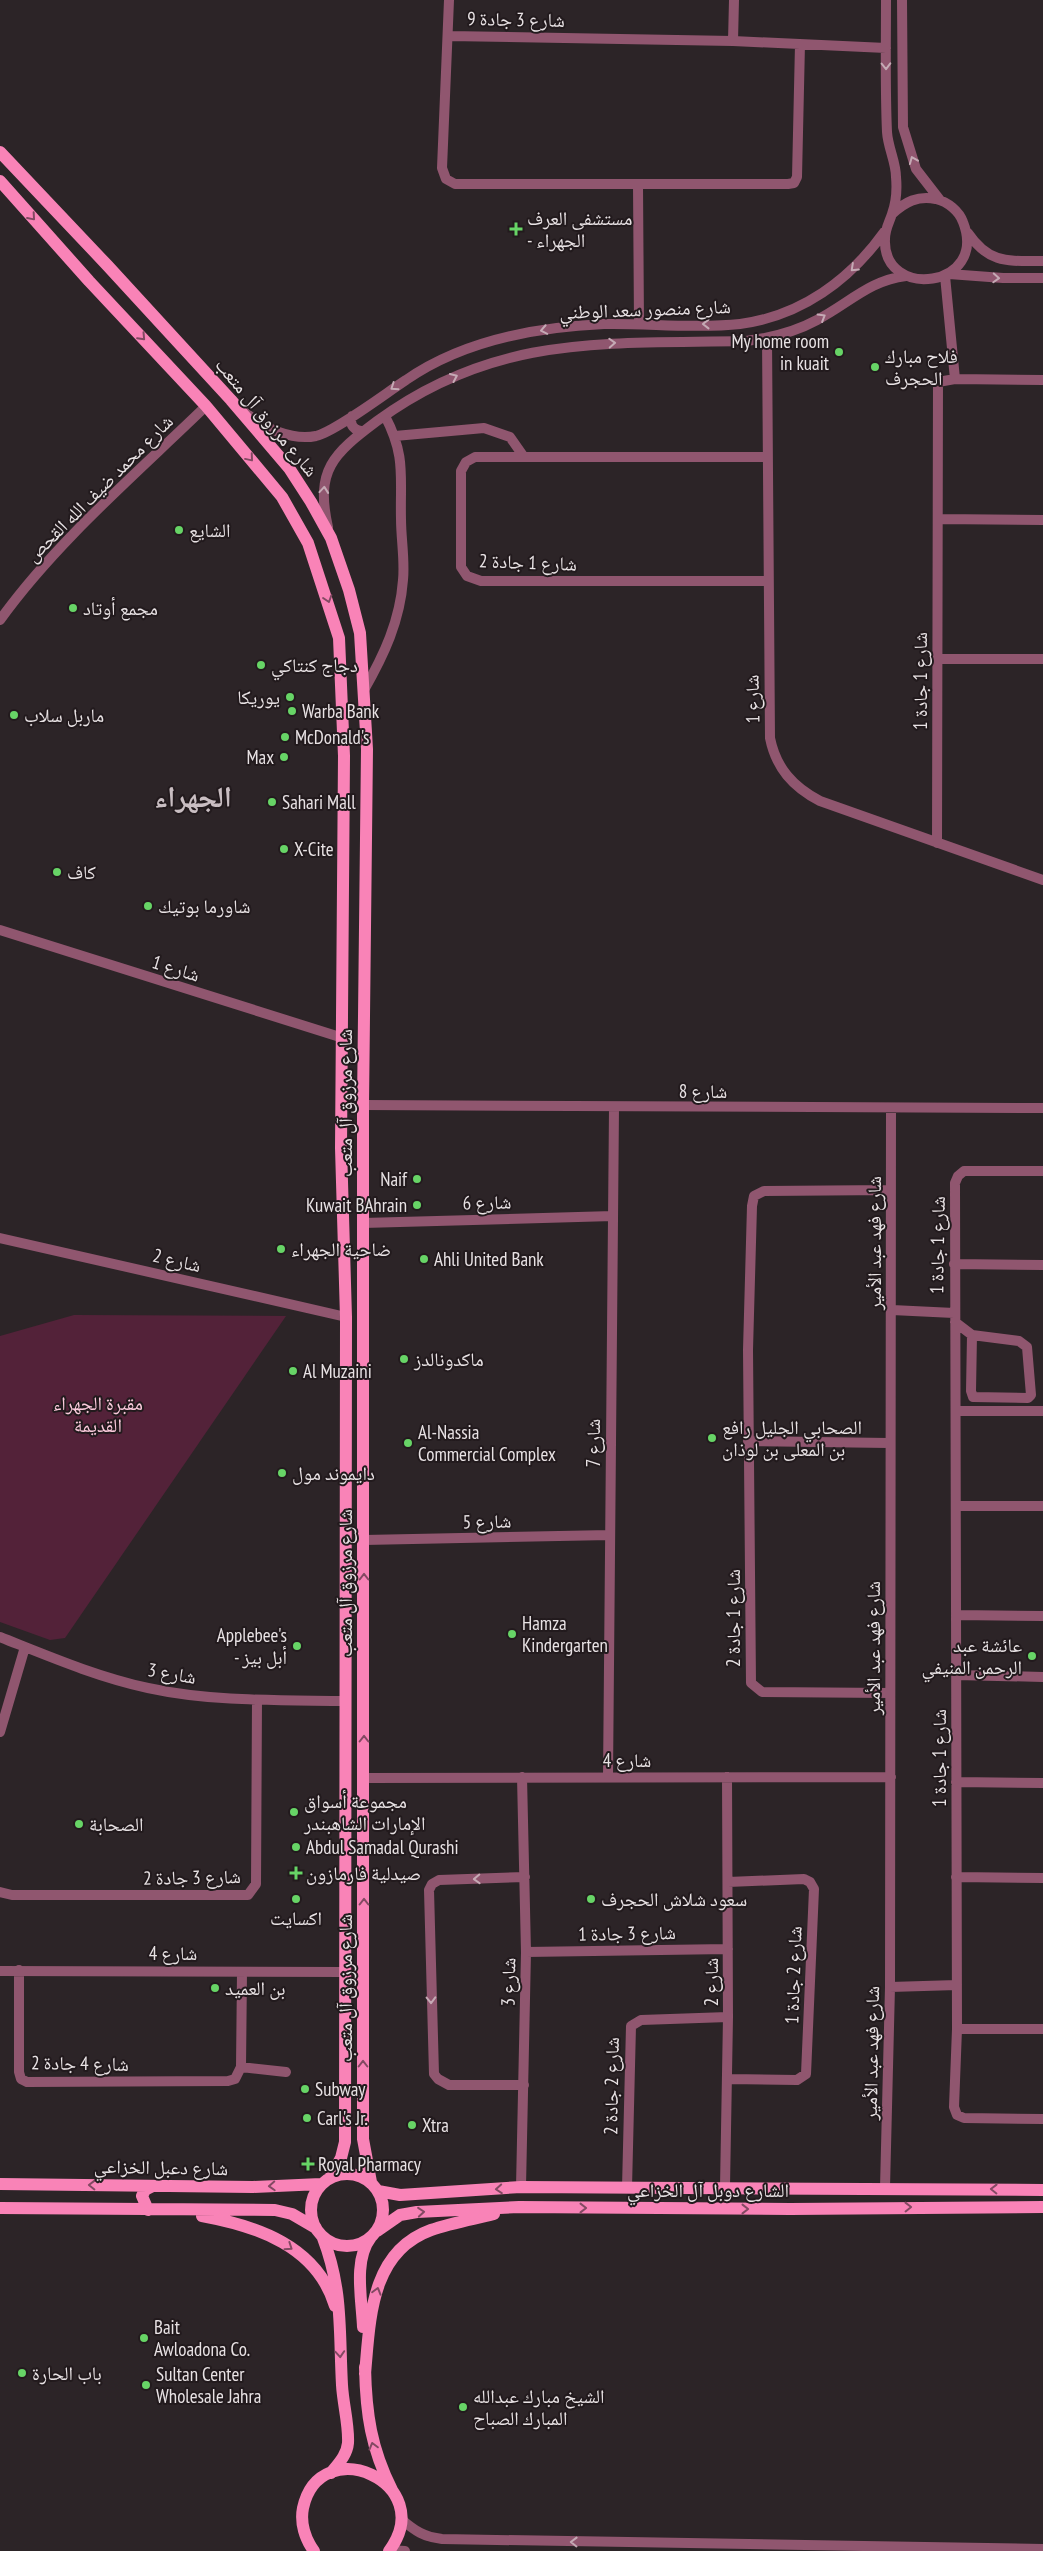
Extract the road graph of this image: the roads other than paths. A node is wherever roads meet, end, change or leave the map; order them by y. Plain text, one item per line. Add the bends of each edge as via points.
1 (449, 0) edge
2 (734, 0) edge
3 (886, 0) edge
4 (902, 0) edge
5 (449, 36) junction
6 (734, 41) junction
7 (800, 44) junction
8 (886, 48) junction
9 (0, 152) edge
10 (0, 180) edge
11 (638, 185) junction
12 (940, 200) junction
13 (892, 214) junction
14 (885, 231) junction
15 (967, 231) junction
16 (1043, 261) edge
17 (947, 275) junction
18 (906, 276) junction
19 (1043, 278) edge
20 (639, 324) junction
21 (768, 338) junction
22 (955, 379) junction
23 (1043, 380) edge
24 (231, 400) junction
25 (206, 406) junction
26 (352, 416) junction
27 (385, 416) junction
28 (364, 432) junction
29 (395, 436) junction
30 (524, 457) junction
31 (767, 457) junction
32 (938, 520) junction
33 (1043, 520) edge
34 (331, 538) junction
35 (768, 581) junction
36 (0, 620) edge
37 (938, 659) junction
38 (1043, 659) edge
39 (364, 690) junction
40 (937, 843) junction
41 (1043, 880) edge
42 (0, 930) edge
43 (342, 1038) junction
44 (362, 1106) junction
45 (614, 1108) junction
46 (1043, 1108) edge
47 (891, 1109) junction
48 (1043, 1171) edge
49 (891, 1190) junction
50 (613, 1216) junction
51 (363, 1223) junction
52 (0, 1238) edge
53 (954, 1264) junction
54 (1043, 1265) edge
55 (892, 1310) junction
56 (346, 1317) junction
57 (955, 1317) junction
58 (972, 1334) junction
59 (346, 1411) junction
60 (957, 1411) junction
61 (1043, 1411) edge
62 (364, 1413) junction
63 (346, 1440) junction
64 (748, 1440) junction
65 (364, 1442) junction
66 (890, 1443) junction
67 (958, 1506) junction
68 (1043, 1506) edge
69 (610, 1535) junction
70 (364, 1540) junction
71 (956, 1615) junction
72 (1043, 1616) edge
73 (0, 1638) edge
74 (25, 1647) junction
75 (956, 1675) junction
76 (1043, 1678) edge
77 (890, 1693) junction
78 (257, 1700) junction
79 (345, 1701) junction
80 (0, 1732) edge
81 (522, 1777) junction
82 (608, 1777) junction
83 (727, 1777) junction
84 (891, 1777) junction
85 (364, 1778) junction
86 (956, 1782) junction
87 (1043, 1783) edge
88 (345, 1806) junction
89 (364, 1806) junction
90 (345, 1835) junction
91 (364, 1838) junction
92 (526, 1877) junction
93 (956, 1877) junction
94 (1043, 1878) edge
95 (728, 1882) junction
96 (0, 1892) edge
97 (728, 1950) junction
98 (526, 1952) junction
99 (19, 1970) junction
100 (0, 1971) edge
101 (242, 1972) junction
102 (345, 1972) junction
103 (957, 1985) junction
104 (890, 1987) junction
105 (728, 2017) junction
106 (957, 2029) junction
107 (1043, 2029) edge
108 (241, 2067) junction
109 (286, 2072) dead end
110 (728, 2079) junction
111 (524, 2084) junction
112 (1043, 2119) edge
113 (325, 2181) junction
114 (0, 2184) edge
115 (122, 2186) junction
116 (153, 2186) junction
117 (374, 2186) junction
118 (725, 2187) junction
119 (790, 2187) junction
120 (521, 2188) junction
121 (627, 2188) junction
122 (819, 2188) junction
123 (885, 2188) junction
124 (1043, 2190) edge
125 (519, 2207) junction
126 (1043, 2207) edge
127 (0, 2208) edge
128 (122, 2208) junction
129 (790, 2209) junction
130 (820, 2209) junction
131 (148, 2210) junction
132 (177, 2211) junction
133 (319, 2233) junction
134 (374, 2234) junction
135 (340, 2326) junction
136 (365, 2374) junction
137 (331, 2473) junction
138 (392, 2490) junction
139 (401, 2519) junction
140 (765, 2544) junction
141 (1043, 2549) edge
142 (389, 2550) edge
143 (314, 2551) edge
144 (405, 2551) edge
145 (722, 2551) edge

1 - 5 street
2 - 6 street
3 - 8 street
12 -> 4 street via 916,169 904,128
5 - 6 street, شارع 3 جادة 9
5 - 11 street, شارع 3 جادة 9 via 442,168 446,179 455,184
6 - 7 street, شارع 3 جادة 9
7 - 8 street, شارع 3 جادة 9
7 - 11 street, شارع 3 جادة 9 via 797,177 794,182
8 -> 13 street via 888,144 896,175
9 - 24 main road, شارع مرزوق آل متعب
10 -> 25 main road, شارع مرزوق آل متعب
11 - 20 street
12 - 13 street via 914,199
12 - 15 street via 957,213
13 - 14 street
14 - 18 street via 884,244 888,256
14 -> 20 street, شارع منصور سعد الوطني via 854,270 805,304 740,324
15 - 16 street via 991,257
15 - 17 street via 964,255
17 - 18 street via 932,280
17 -> 19 street
17 - 22 street
21 -> 18 street, شارع منصور سعد الوطني via 818,320 880,281
20 -> 26 street, شارع منصور سعد الوطني via 555,328 466,348 422,369
27 -> 21 street, شارع منصور سعد الوطني via 478,366 520,354 616,342 746,342
21 - 31 street, شارع 1
22 - 23 street
22 - 32 street, شارع 1 جادة 1 via 938,382
24 - 26 street, شارع منصور سعد الوطني via 254,419 293,437 318,435
24 - 34 main road, شارع مرزوق آل متعب via 289,468
25 - 36 street, شارع محمد ضيف الله القحص via 67,543 20,592
25 -> 43 main road, شارع مرزوق آل متعب via 265,475 297,520 320,576 339,638 344,756
26 - 28 street via 351,425
27 - 28 street, شارع منصور سعد الوطني
27 - 29 street
34 -> 28 street, شارع منصور سعد الوطني via 323,504 326,476 344,449
29 - 30 street via 484,428 510,436
29 - 39 street via 401,461 403,580 398,615 389,641
30 - 31 street, شارع 1 جادة 2
30 - 35 street, شارع 1 جادة 2 via 479,456 470,459 461,471 461,566 472,579
31 - 35 street, شارع 1
32 - 33 street
32 - 37 street, شارع 1 جادة 1
34 - 39 main road, شارع مرزوق آل متعب via 350,590 360,633
35 - 40 street, شارع 1 via 770,738 772,751 783,772 797,787 820,801
37 - 38 street
37 - 40 street, شارع 1 جادة 1
39 - 44 main road, شارع مرزوق آل متعب via 367,803
40 - 41 street, شارع 1
42 - 43 street, شارع 1
43 - 56 main road, شارع مرزوق آل متعب via 341,1148
44 - 45 street, شارع 8
44 - 51 main road, شارع مرزوق آل متعب
45 - 47 street, شارع 8
45 - 50 street, شارع 7
46 - 47 street, شارع 8
47 - 49 street, شارع فهد عبد الأمير
48 - 53 street, شارع 1 جادة 1 via 964,1171 958,1176 955,1183
49 - 55 street, شارع فهد عبد الأمير
49 - 64 street, شارع 1 جادة 2 via 764,1191 754,1196 751,1216
50 - 51 street, شارع 6
50 - 69 street, شارع 7
51 - 62 main road, شارع مرزوق آل متعب
52 - 56 street, شارع 2
53 - 54 street
53 - 57 street, شارع 1 جادة 1
55 - 57 street, شارع 1 جادة 1
55 - 66 street, شارع فهد عبد الأمير
56 - 59 main road, شارع مرزوق آل متعب
57 - 58 street
57 - 60 street, شارع 1 جادة 1
58 - 58 street via 1019,1341 1027,1348 1031,1395 1028,1398 973,1398
59 - 62 main road via 352,1416
59 - 63 main road, شارع مرزوق آل متعب
60 - 61 street
60 - 67 street, شارع 1 جادة 1
62 - 65 main road, شارع مرزوق آل متعب
63 - 65 main road via 353,1436
63 - 79 main road, شارع مرزوق آل متعب
64 - 66 street
64 - 77 street, شارع 1 جادة 2 via 753,1686 762,1692
65 - 70 main road, شارع مرزوق آل متعب
66 - 77 street, شارع فهد عبد الأمير
67 - 68 street
67 - 71 street, شارع 1 جادة 1
69 - 70 street, شارع 5
69 - 82 street, شارع 7
85 -> 70 main road, شارع مرزوق آل متعب
71 - 72 street
71 - 75 street, شارع 1 جادة 1
73 - 74 street, شارع 3
74 - 78 street, شارع 3 via 148,1688 203,1697
74 - 80 street
75 - 76 street
75 - 86 street, شارع 1 جادة 1
77 - 84 street, شارع فهد عبد الأمير
78 - 79 street, شارع 3
78 - 96 street, شارع 3 جادة 2 via 256,1884 248,1895 29,1895
79 - 88 main road, شارع مرزوق آل متعب
81 - 82 street, شارع 4
81 - 85 street, شارع 4
81 - 92 street, شارع 3
82 - 83 street, شارع 4
83 - 84 street, شارع 4
83 - 95 street, شارع 2
84 - 104 street, شارع فهد عبد الأمير
85 - 89 main road, شارع مرزوق آل متعب
86 - 87 street
86 - 93 street, شارع 1 جادة 1
88 - 89 main road via 356,1812
88 - 90 main road, شارع مرزوق آل متعب
89 - 91 main road, شارع مرزوق آل متعب
90 - 91 main road via 357,1832
90 - 102 main road, شارع مرزوق آل متعب
117 -> 91 main road, شارع مرزوق آل متعب via 363,2139
92 - 98 street, شارع 3
92 -> 111 street via 439,1880 429,1890 434,2074 449,2085
93 - 94 street
93 - 103 street, شارع 1 جادة 1
95 - 97 street, شارع 2
95 - 110 street, شارع 2 جادة 1 via 804,1879 814,1889 806,2074 796,2080
97 - 98 street, شارع 3 جادة 1
97 - 105 street, شارع 2
98 - 111 street, شارع 3
99 - 100 street, شارع 4
99 - 101 street, شارع 4
99 - 108 street, شارع 4 جادة 2 via 19,2072 23,2081 228,2081 239,2074
101 - 102 street, شارع 4
101 - 108 street
102 - 113 main road, شارع مرزوق آل متعب via 345,2142 341,2158
103 - 104 street
103 - 106 street, شارع 1 جادة 1
104 - 123 street, شارع فهد عبد الأمير
105 - 110 street, شارع 2
105 - 121 street, شارع 2 جادة 2 via 641,2020 630,2026
106 - 107 street
106 - 112 street, شارع 1 جادة 1 via 954,2107 957,2115 964,2118
108 - 109 street
110 - 118 street, شارع 2
111 - 120 street, شارع 3
113 -> 116 main road, شارع دعبل الخزاعي via 254,2187
113 - 117 main road via 346,2173 355,2174
113 - 133 main road via 312,2200 312,2220
115 -> 114 main road, شارع دعبل الخزاعي
115 - 116 main road, شارع دعبل الخزاعي
115 - 128 main road via 130,2196
116 - 131 main road via 142,2196
120 -> 117 main road, الشارع دوبل آل الخزاعي via 400,2195
117 - 134 main road via 383,2207 381,2223
118 - 119 main road, الشارع دوبل آل الخزاعي
118 - 121 main road, الشارع دوبل آل الخزاعي
119 - 122 main road, الشارع دوبل آل الخزاعي
119 - 129 main road via 797,2200
120 - 121 main road, الشارع دوبل آل الخزاعي
122 - 123 main road, الشارع دوبل آل الخزاعي
122 - 130 main road via 814,2197
124 -> 123 main road, الشارع دوبل آل الخزاعي
125 -> 129 main road, الشارع دوبل آل الخزاعي
134 -> 125 main road, الشارع دوبل آل الخزاعي via 400,2215 416,2212
136 -> 125 main road via 375,2294 388,2262 411,2240 431,2230
130 -> 126 main road, الشارع دوبل آل الخزاعي
127 - 128 main road
128 - 131 main road
129 - 130 main road, الشارع دوبل آل الخزاعي
131 - 132 main road
132 - 133 main road via 283,2211
132 -> 135 main road via 242,2224 294,2251 320,2274 328,2286
133 - 134 main road via 342,2246 362,2243
133 - 135 main road via 336,2276
134 - 136 main road via 364,2246 361,2260
135 -> 137 main road via 348,2442 343,2458
138 -> 136 main road via 371,2436
137 - 138 main road via 348,2468 365,2470
137 - 143 main road via 310,2490 303,2508 304,2533
138 - 139 main road via 399,2504
140 -> 139 street via 442,2539 417,2533
139 - 142 main road via 398,2536
140 - 141 street
140 - 145 street via 760,2550
142 - 144 street

